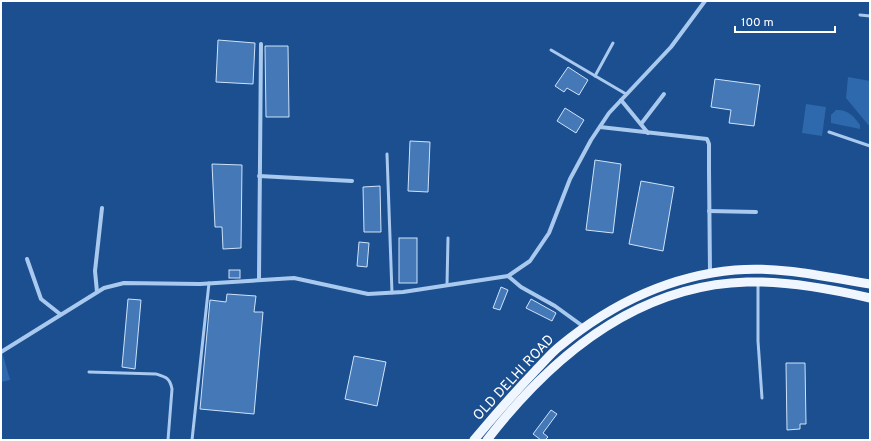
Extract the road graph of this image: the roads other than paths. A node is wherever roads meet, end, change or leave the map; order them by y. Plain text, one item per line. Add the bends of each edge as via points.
1 (705, 1) edge
2 (860, 15) dead end
3 (870, 16) edge
4 (613, 43) dead end
5 (261, 44) dead end
6 (551, 50) dead end
7 (595, 76) junction
8 (626, 94) junction
9 (664, 94) dead end
10 (621, 100) junction
11 (641, 124) junction
12 (600, 127) junction
13 (830, 132) dead end
14 (648, 133) junction
15 (870, 146) edge
16 (388, 154) dead end
17 (259, 176) junction
18 (352, 181) dead end
19 (102, 208) dead end
20 (709, 211) junction
21 (756, 212) dead end
22 (448, 238) dead end
23 (27, 259) dead end
24 (710, 273) junction
25 (508, 276) junction
26 (259, 279) junction
27 (758, 282) junction
28 (209, 283) junction
29 (870, 284) edge
30 (447, 285) junction
31 (97, 292) junction
32 (392, 294) junction
33 (870, 298) edge
34 (60, 314) junction
35 (585, 328) junction
36 (1, 352) edge
37 (89, 372) dead end
38 (762, 398) dead end
39 (168, 440) edge
40 (192, 440) edge
41 (474, 440) edge
42 (487, 440) edge

1 - 8 street via 671,47
2 - 3 lane
4 - 7 lane
5 - 17 street
6 - 7 lane
7 - 8 lane
8 - 10 street
9 - 11 street
10 - 11 street
10 - 12 street
11 - 14 street
12 - 14 street
12 - 25 street via 570,179 549,233 530,261
13 - 15 lane
14 - 20 street via 707,139
16 - 32 lane
17 - 18 street
17 - 26 street
19 - 31 street via 95,271
20 - 21 street
20 - 24 street
22 - 30 lane
23 - 34 street via 41,299
24 - 29 main road, OLD DELHI ROAD via 736,270 786,271
24 - 35 main road, OLD DELHI ROAD via 667,283 626,301
25 - 30 street
25 - 35 street
26 - 28 street
26 - 32 street via 294,278 368,294
27 - 33 main road, OLD DELHI ROAD via 796,285
27 - 38 lane via 758,341
27 - 42 main road, OLD DELHI ROAD via 733,283 682,292 646,305 612,323 563,357 530,389
28 - 31 street via 124,283
28 - 40 lane
30 - 32 street
31 - 34 street
34 - 36 street
35 - 41 main road, OLD DELHI ROAD via 559,346
37 - 39 lane via 156,374 166,377 172,389

